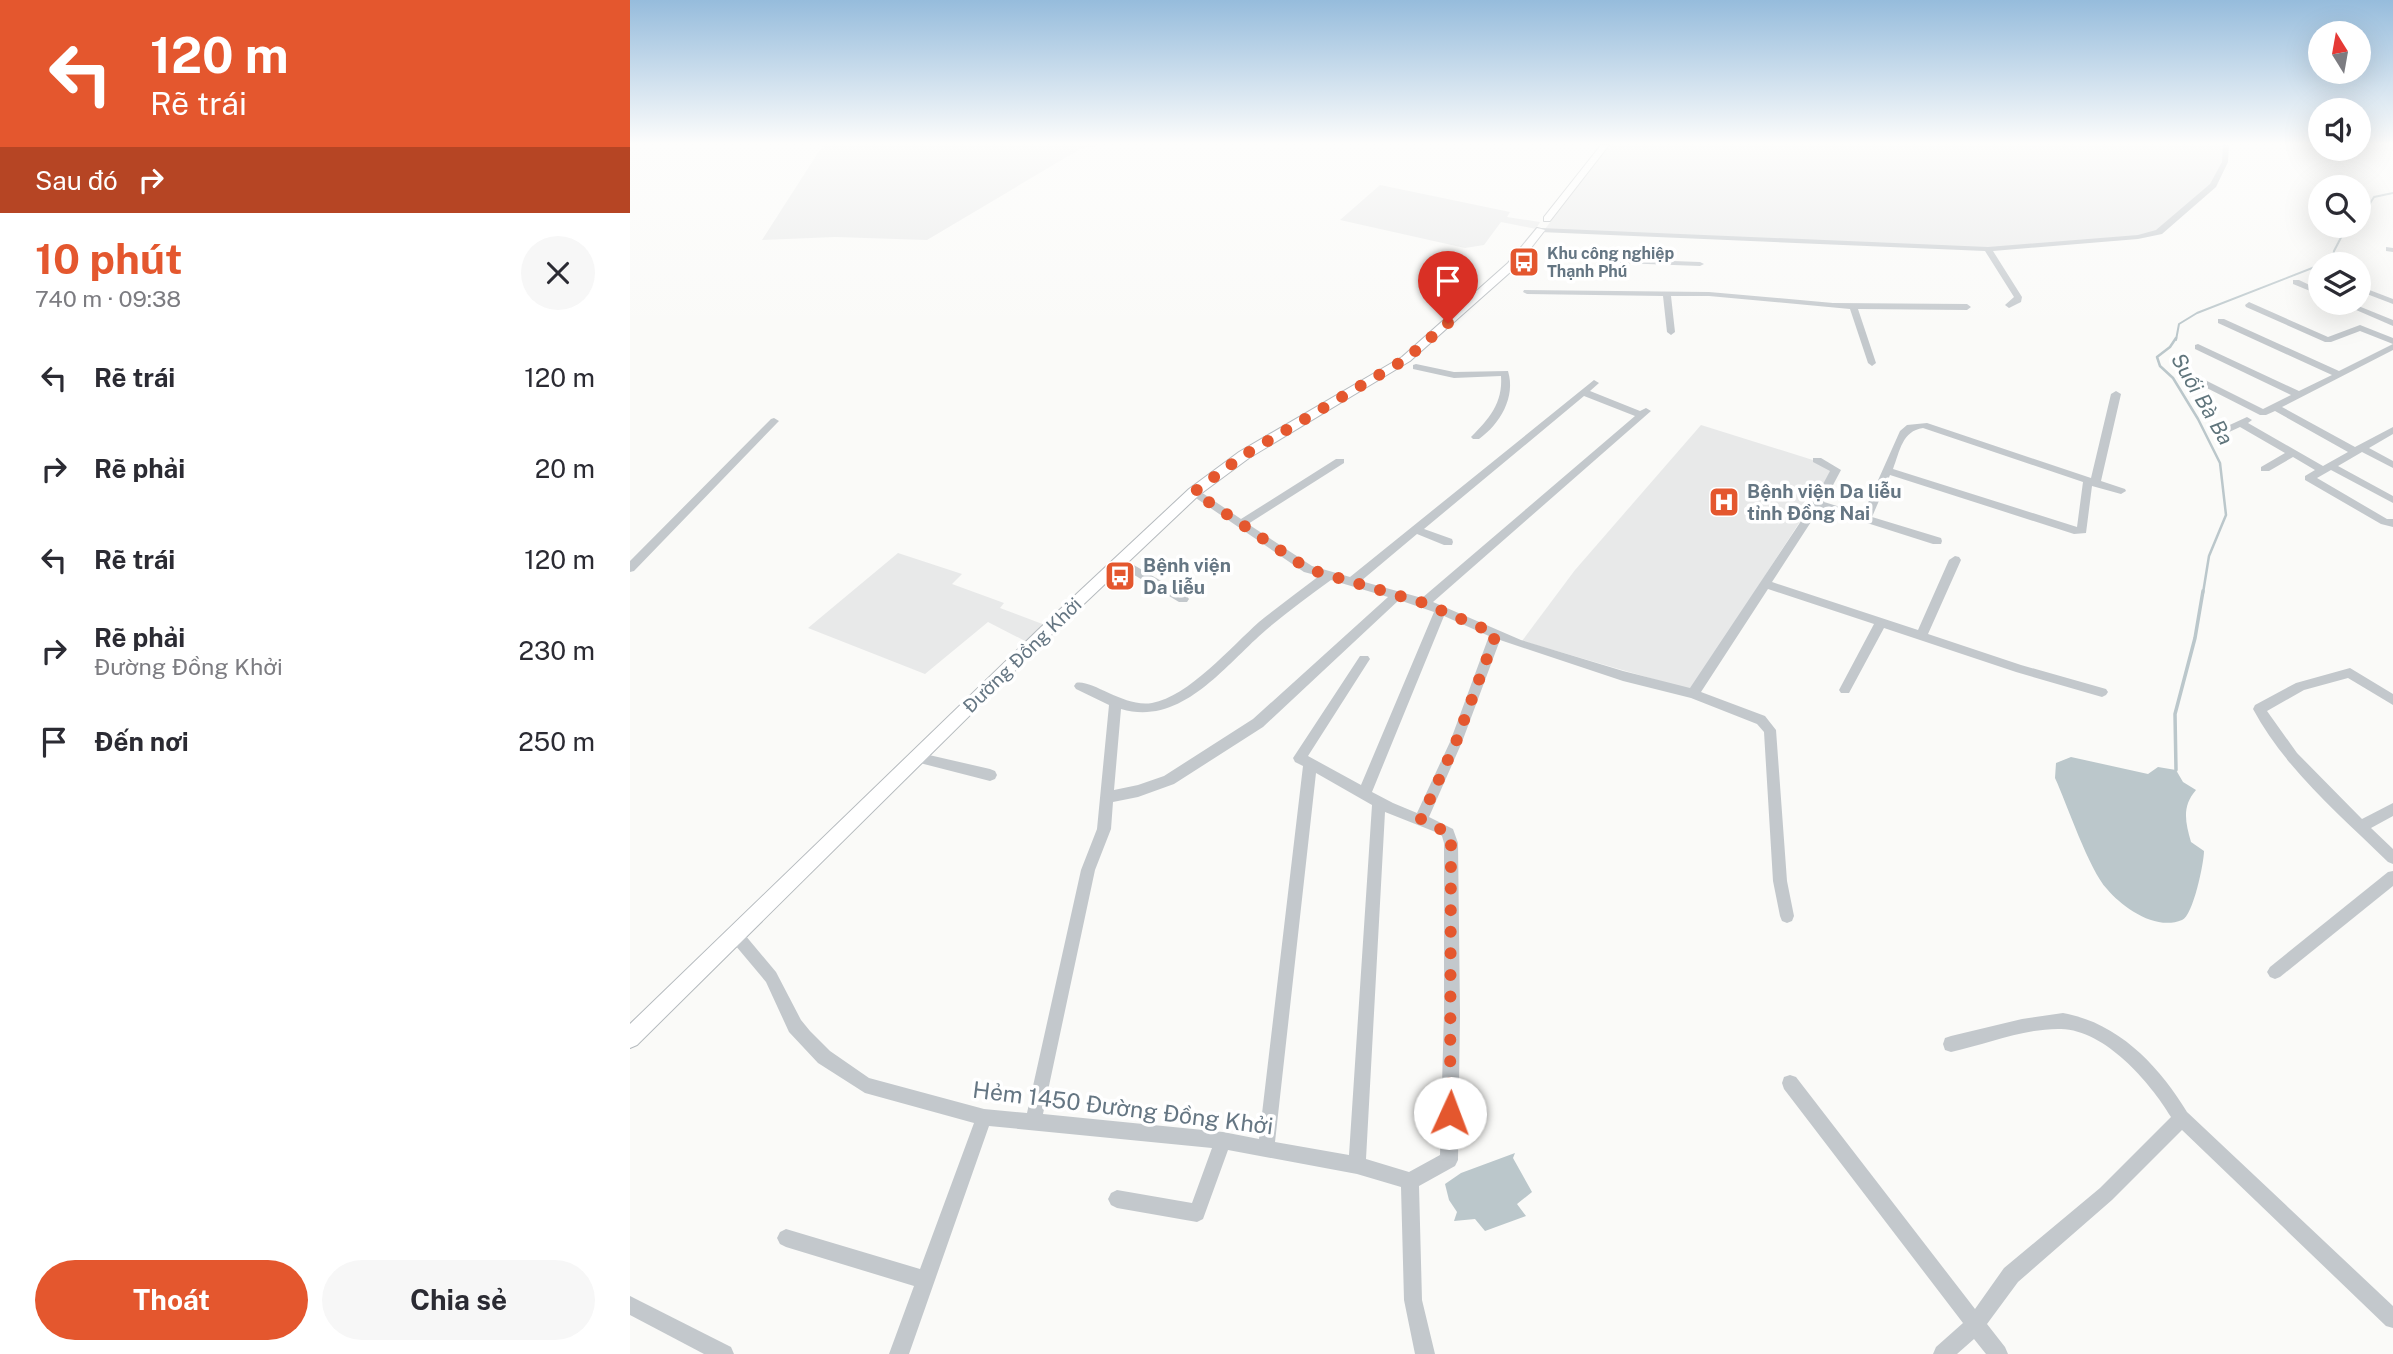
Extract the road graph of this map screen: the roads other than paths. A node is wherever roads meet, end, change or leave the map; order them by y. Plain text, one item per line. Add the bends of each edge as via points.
1 (1556, 208) edge
2 (2186, 208) edge
3 (1543, 225) junction
4 (1989, 249) junction
5 (1620, 261) dead end
6 (1700, 264) dead end
7 (2296, 282) dead end
8 (2308, 288) edge
9 (1527, 292) dead end
10 (1667, 293) junction
11 (2371, 293) edge
12 (2393, 302) edge
13 (2009, 305) dead end
14 (2249, 305) dead end
15 (1853, 306) junction
16 (1967, 307) dead end
17 (2371, 314) edge
18 (2221, 321) dead end
19 (2393, 323) edge
20 (1671, 332) dead end
21 (2393, 341) edge
22 (2198, 347) dead end
23 (2393, 347) edge
24 (1872, 363) dead end
25 (1416, 366) dead end
26 (2338, 374) junction
27 (2198, 380) dead end
28 (1594, 383) dead end
29 (1583, 392) junction
30 (2116, 394) dead end
31 (2299, 395) junction
32 (2275, 407) junction
33 (1644, 413) joint
34 (2263, 413) junction
35 (774, 421) dead end
36 (2240, 423) junction
37 (2393, 430) edge
38 (2224, 431) dead end
39 (1476, 437) dead end
40 (2359, 450) junction
41 (2293, 453) junction
42 (1817, 460) dead end
43 (1340, 461) dead end
44 (2393, 465) edge
45 (2327, 468) junction
46 (2265, 469) dead end
47 (1886, 470) junction
48 (2091, 481) junction
49 (2121, 491) dead end
50 (1194, 492) junction
51 (2393, 500) edge
52 (1818, 504) junction
53 (1866, 519) junction
54 (2393, 523) edge
55 (1240, 524) junction
56 (1416, 530) junction
57 (1937, 541) dead end
58 (1448, 542) dead end
59 (1955, 560) dead end
60 (1120, 561) junction
61 (630, 568) edge
62 (1329, 575) junction
63 (1352, 582) junction
64 (1766, 584) junction
65 (1396, 595) junction
66 (1183, 599) dead end
67 (1424, 603) junction
68 (1441, 611) junction
69 (1881, 622) junction
70 (1496, 634) junction
71 (1921, 636) junction
72 (1364, 659) dead end
73 (1080, 686) dead end
74 (1845, 690) dead end
75 (2102, 692) dead end
76 (1693, 694) junction
77 (2393, 700) edge
78 (1115, 702) junction
79 (916, 757) junction
80 (1310, 765) junction
81 (990, 775) dead end
82 (1108, 797) junction
83 (1372, 798) junction
84 (2393, 809) edge
85 (1421, 819) junction
86 (2361, 827) junction
87 (2393, 858) edge
88 (2393, 877) edge
89 (1787, 916) dead end
90 (735, 934) junction
91 (2275, 972) dead end
92 (630, 1038) edge
93 (1951, 1044) dead end
94 (1790, 1083) dead end
95 (984, 1117) junction
96 (2181, 1118) junction
97 (1033, 1123) junction
98 (1223, 1141) junction
99 (1266, 1149) junction
100 (1357, 1165) junction
101 (1410, 1181) junction
102 (1116, 1199) dead end
103 (786, 1238) dead end
104 (926, 1280) junction
105 (630, 1305) edge
106 (2393, 1320) edge
107 (1975, 1325) junction
108 (724, 1354) edge
109 (902, 1354) edge
110 (1425, 1354) edge
111 (1943, 1354) edge
112 (1998, 1354) edge

1 - 3 main road, Đường Đồng Khởi
2 - 4 street via 2159,232 2138,237
3 - 4 street
3 - 50 main road, Đường Đồng Khởi via 1512,265 1406,359 1244,455
4 - 13 street via 2018,297
5 - 6 street
7 - 8 street
9 - 10 street
10 - 15 street
10 - 20 street
11 - 12 street
14 - 21 street via 2325,339 2360,327
15 - 16 street
15 - 24 street
17 - 19 street
18 - 26 street
22 - 31 street
23 - 26 street
25 - 39 street via 1465,375 1505,373 1501,408
26 - 31 street
27 - 34 street
28 - 29 street
29 - 33 street
29 - 56 street
30 - 48 street
31 - 32 street
32 - 34 street
32 - 40 street
33 - 67 street
34 - 36 street
35 - 61 street
36 - 38 street
36 - 41 street
37 - 40 street
40 - 44 street
40 - 45 street
41 - 45 street
41 - 46 street
42 - 52 street via 1836,470
43 - 55 street
45 - 51 street
45 - 54 street via 2309,478
47 - 48 street via 1903,433 1924,425
47 - 48 street via 2078,531 2082,530
47 - 53 street
48 - 49 street
50 - 55 street
50 - 60 main road, Đường Đồng Khởi
52 - 53 street
52 - 64 street
53 - 57 street
55 - 62 street via 1308,569
56 - 58 street
56 - 63 street
59 - 71 street
60 - 66 street
60 - 79 main road, Đường Đồng Khởi
62 - 63 street
62 - 78 street via 1167,704 1148,708
63 - 65 street
64 - 69 street
64 - 76 street
65 - 67 street
65 - 82 street via 1258,723 1169,780
67 - 68 street
68 - 70 street
68 - 83 street
69 - 71 street
69 - 74 street
70 - 76 street
70 - 85 street via 1456,742
71 - 75 street
72 - 80 street via 1301,754 1300,759
73 - 78 street
76 - 89 street via 1761,720 1770,730 1780,881
77 - 86 street via 2350,673 2300,685 2259,709 2270,730
78 - 82 street
79 - 81 street
79 - 90 main road, Đường Đồng Khởi
80 - 83 street
80 - 99 street
82 - 97 street
83 - 85 street
83 - 100 street
84 - 86 street
85 - 101 street via 1448,833 1451,843 1449,1160
86 - 87 street
88 - 91 street
90 - 92 main road, Đường Đồng Khởi
90 - 95 street, Hẻm 1450 Đường Đồng Khởi via 771,977 795,1026 824,1057 865,1085
93 - 96 street via 2038,1024 2077,1024 2125,1049 2157,1082
94 - 107 street
95 - 97 street, Hẻm 1450 Đường Đồng Khởi
95 - 104 street
96 - 106 street
96 - 107 street via 2106,1194 2011,1275
97 - 98 street, Hẻm 1450 Đường Đồng Khởi
98 - 99 street, Hẻm 1450 Đường Đồng Khởi
98 - 102 street via 1197,1213
99 - 100 street, Hẻm 1450 Đường Đồng Khởi
100 - 101 street, Hẻm 1450 Đường Đồng Khởi
101 - 110 street via 1413,1300
103 - 104 street
104 - 109 street
105 - 108 street
107 - 111 street
107 - 112 street

